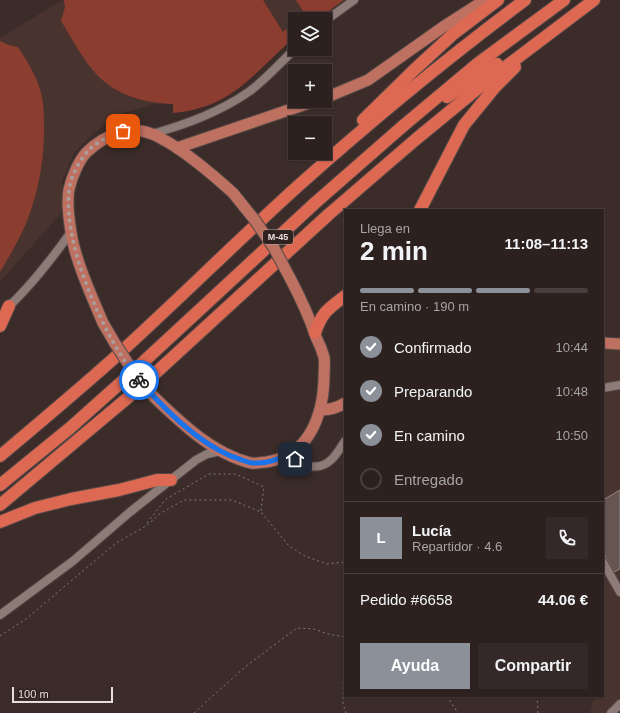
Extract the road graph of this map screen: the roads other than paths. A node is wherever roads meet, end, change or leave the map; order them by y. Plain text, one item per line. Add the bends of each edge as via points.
1 (354, 0) edge
2 (485, 0) edge
3 (498, 0) edge
4 (525, 0) edge
5 (564, 0) edge
6 (594, 0) edge
7 (601, 0) edge
8 (332, 16) edge
9 (558, 26) junction
10 (288, 55) edge
11 (332, 96) edge
12 (295, 108) edge
13 (403, 126) junction
14 (152, 134) junction
15 (177, 148) junction
16 (298, 187) junction
17 (421, 209) edge
18 (71, 232) junction
19 (344, 297) edge
20 (4, 310) edge
21 (0, 326) edge
22 (315, 333) junction
23 (604, 343) edge
24 (620, 344) edge
25 (620, 385) edge
26 (604, 388) edge
27 (344, 404) edge
28 (321, 410) junction
29 (344, 442) edge
30 (221, 451) junction
31 (291, 453) junction
32 (0, 456) edge
33 (171, 480) junction
34 (0, 485) edge
35 (0, 505) edge
36 (0, 522) edge
37 (604, 564) edge
38 (620, 592) edge
39 (0, 615) edge
40 (620, 704) edge
41 (611, 713) edge

1 - 8 street
2 - 11 main road via 368,80
3 - 16 highway via 452,35 414,70
4 - 16 highway, M-45 via 387,108
5 - 13 highway, M-45 via 477,64
6 - 9 highway
7 - 17 highway via 543,44 494,87 464,125
9 - 13 highway
9 - 35 highway via 415,140 328,215 137,390
10 - 14 street via 250,90 223,107 184,125
12 - 15 main road
13 - 34 highway, M-45 via 315,203 70,428
14 - 15 main road
14 - 18 main road via 123,131 105,139 87,152 75,172 69,190
15 - 22 main road, bridge via 233,193 254,219 274,248 308,312
16 - 32 highway, M-45 via 112,360
18 - 20 street via 22,294
18 - 30 main road, bridge via 77,256 103,324 135,375 179,421
19 - 22 highway via 326,310
20 - 21 highway
22 - 28 main road via 324,358 324,394
23 - 24 main road
25 - 26 street
27 - 28 main road via 337,408
28 - 31 main road via 314,428 303,444
29 - 31 street via 328,463 318,467 302,463
30 - 31 main road via 253,463 277,460
30 - 33 street via 196,460
33 - 36 highway via 157,480 71,499 35,508
33 - 39 street via 73,561
37 - 38 street
40 - 41 street

